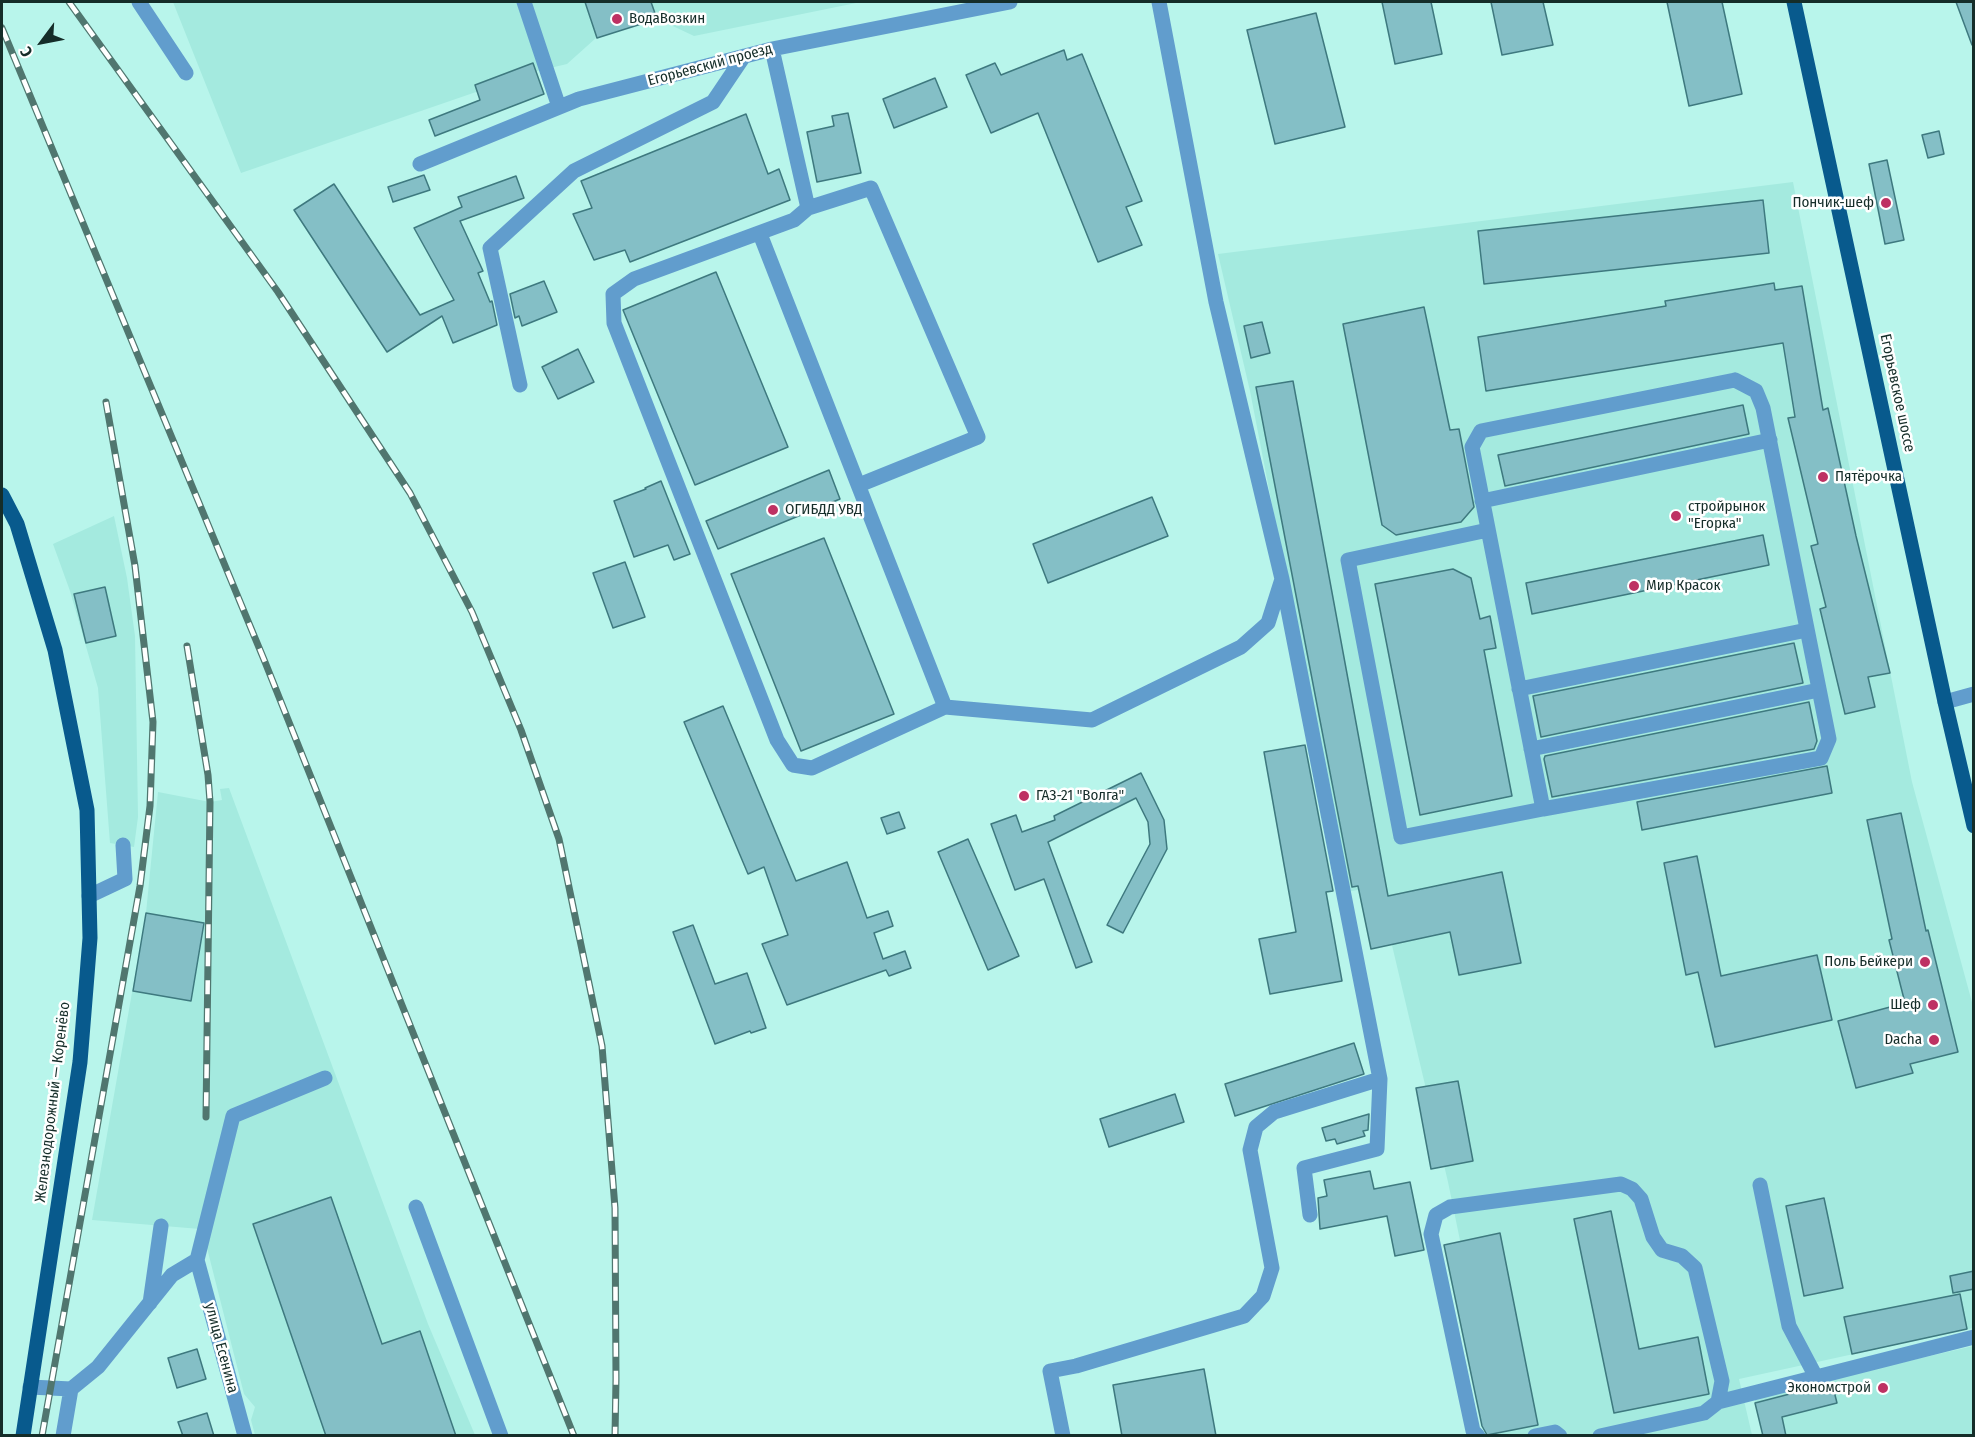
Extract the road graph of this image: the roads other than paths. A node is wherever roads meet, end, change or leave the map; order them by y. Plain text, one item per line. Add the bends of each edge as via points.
1 (139, 2) edge
2 (524, 2) edge
3 (1010, 2) edge
4 (1159, 2) edge
5 (1794, 2) edge
6 (989, 4) edge
7 (772, 49) junction
8 (744, 56) junction
9 (186, 73) dead end
10 (559, 108) junction
11 (420, 164) dead end
12 (808, 208) junction
13 (760, 234) junction
14 (520, 386) dead end
15 (1770, 440) junction
16 (859, 485) junction
17 (2, 495) edge
18 (1482, 501) junction
19 (1488, 530) junction
20 (1282, 579) junction
21 (1807, 630) junction
22 (1519, 689) junction
23 (1819, 690) junction
24 (1974, 694) edge
25 (1945, 702) junction
26 (945, 708) junction
27 (1531, 749) junction
28 (1543, 809) junction
29 (1974, 826) edge
30 (123, 845) dead end
31 (89, 896) junction
32 (325, 1078) dead end
33 (1380, 1079) junction
34 (1760, 1185) dead end
35 (416, 1207) dead end
36 (1310, 1215) dead end
37 (161, 1226) dead end
38 (197, 1260) junction
39 (150, 1303) junction
40 (1974, 1337) edge
41 (1816, 1377) junction
42 (30, 1387) junction
43 (71, 1389) junction
44 (1718, 1402) junction
45 (23, 1436) edge
46 (63, 1436) edge
47 (245, 1436) edge
48 (501, 1436) edge
49 (1063, 1436) edge
50 (1478, 1436) edge
51 (1535, 1436) edge
52 (1560, 1436) edge
53 (1600, 1436) edge

1 - 9 street
2 - 10 street
3 - 6 street, Егорьевский проезд
4 - 20 street via 1265,542
5 - 25 main road, Егорьевское шоссе
6 - 7 street, Егорьевский проезд
7 - 8 street, Егорьевский проезд
7 - 12 street
8 - 10 street, Егорьевский проезд via 579,99
8 - 14 street via 713,102 574,171 490,248
10 - 11 street, Егорьевский проезд
12 - 13 street via 794,220
12 - 16 street via 871,188 978,437
13 - 16 street
13 - 26 street via 634,279 613,294 614,323 777,740 793,765 812,768
15 - 18 street
15 - 18 street via 1764,408 1755,391 1735,380 1481,430 1472,447
15 - 21 street
16 - 26 street
17 - 31 main road, Железнодорожный — Коренёво via 17,524 56,650 87,810
18 - 19 street
19 - 22 street
19 - 28 street via 1348,560 1401,837
20 - 26 street via 1268,623 1241,647 1092,720
20 - 33 street
21 - 22 street
21 - 23 street
22 - 27 street
23 - 27 street
23 - 28 street via 1828,739 1821,758
24 - 25 street
25 - 29 main road, Егорьевское шоссе
27 - 28 street
30 - 31 street via 125,879
31 - 42 main road, Железнодорожный — Коренёво via 90,938 80,1062
32 - 38 street via 233,1116
33 - 36 street via 1377,1149 1304,1168
33 - 49 street via 1274,1112 1256,1127 1250,1150 1272,1268 1263,1296 1244,1316 1050,1371
34 - 41 street via 1788,1326
35 - 48 street
37 - 39 street
38 - 39 street via 172,1275
38 - 47 street, улица Есенина
39 - 43 street via 98,1367
40 - 41 street
41 - 44 street
42 - 43 street
42 - 45 main road, Железнодорожный — Коренёво
43 - 46 street
44 - 50 street via 1722,1381 1695,1268 1682,1256 1662,1250 1653,1237 1641,1199 1632,1189 1621,1184 1450,1206 1436,1215 1431,1234 1473,1431
44 - 53 street via 1704,1413
51 - 52 street via 1555,1432

